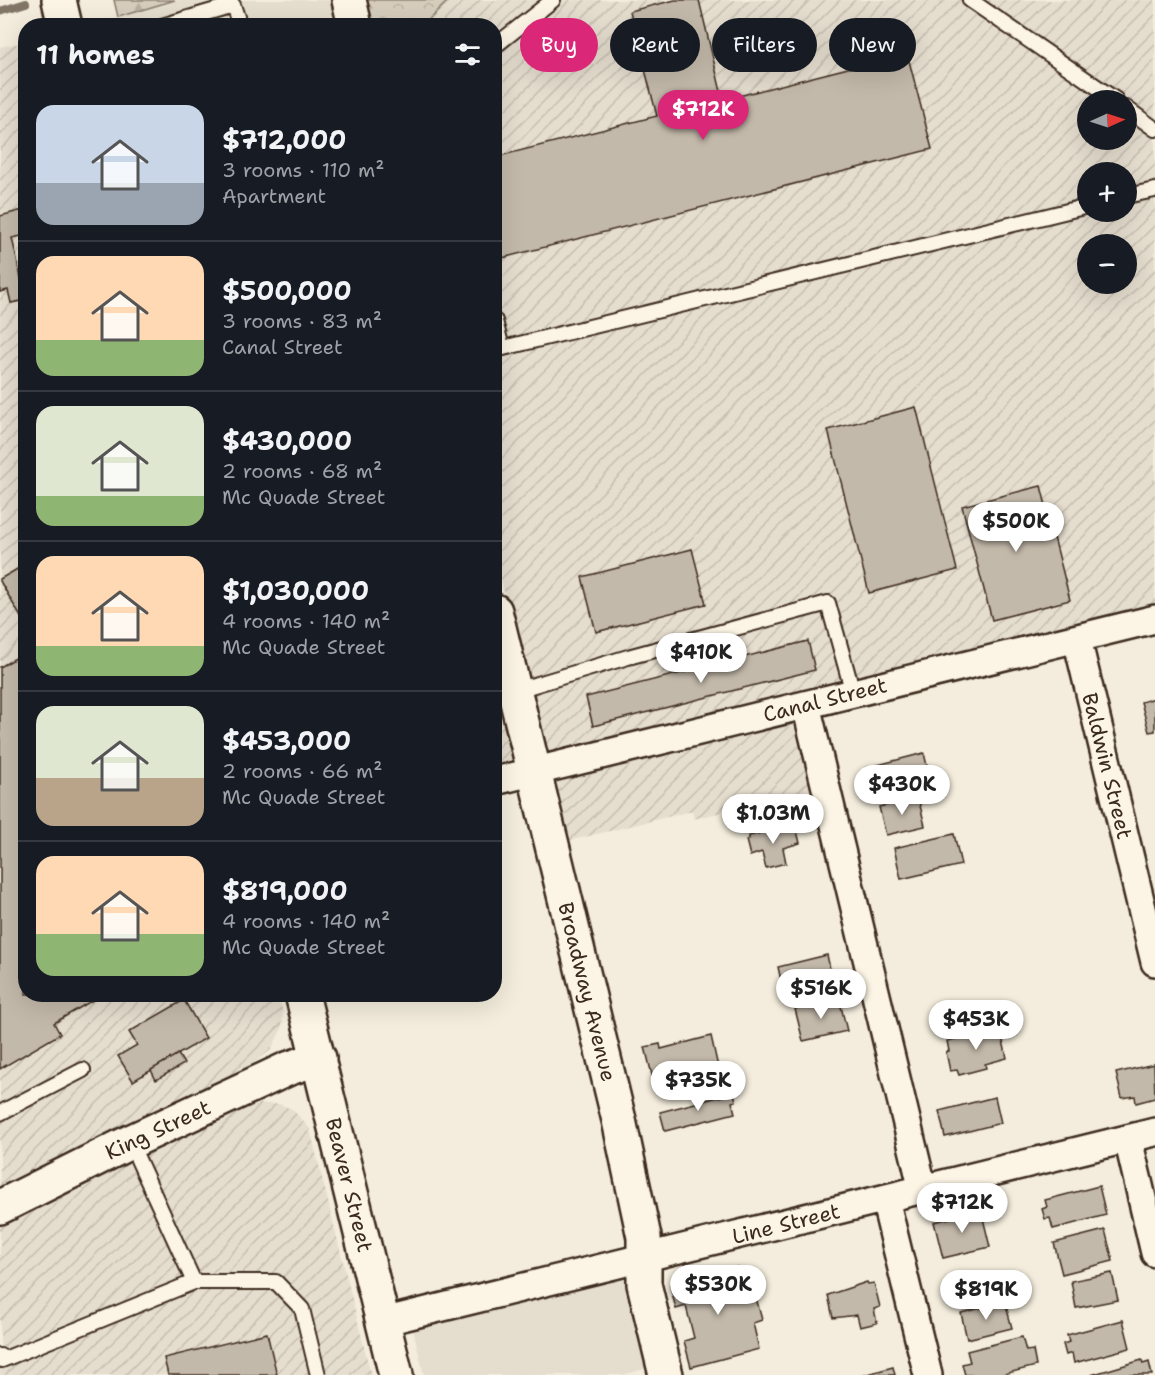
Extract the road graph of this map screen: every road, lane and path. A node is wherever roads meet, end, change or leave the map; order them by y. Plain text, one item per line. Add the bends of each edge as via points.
1 (59, 0) edge
2 (349, 0) edge
3 (553, 0) edge
4 (970, 0) edge
5 (63, 18) edge
6 (189, 18) edge
7 (237, 18) edge
8 (353, 18) edge
9 (502, 40) edge
10 (1101, 90) edge
11 (1137, 116) edge
12 (1155, 129) edge
13 (1155, 189) edge
14 (1137, 193) edge
15 (1077, 209) edge
16 (502, 348) edge
17 (1155, 620) edge
18 (1077, 639) junction
19 (502, 640) edge
20 (514, 691) junction
21 (853, 693) junction
22 (806, 705) junction
23 (534, 771) junction
24 (502, 779) edge
25 (1155, 962) edge
26 (304, 1002) edge
27 (319, 1058) junction
28 (83, 1070) dead end
29 (0, 1113) edge
30 (1155, 1132) edge
31 (1128, 1139) junction
32 (130, 1142) junction
33 (923, 1190) junction
34 (885, 1200) junction
35 (0, 1207) edge
36 (1155, 1253) edge
37 (644, 1259) junction
38 (194, 1282) junction
39 (382, 1322) junction
40 (0, 1356) edge
41 (318, 1375) edge
42 (396, 1375) edge
43 (666, 1375) edge
44 (928, 1375) edge

1 - 5 street
2 - 8 street
3 - 9 lane
4 - 10 lane
6 - 7 lane via 233,5
11 - 12 lane
13 - 14 lane
15 - 16 lane
17 - 18 street, Canal Street
18 - 21 street, Canal Street
18 - 25 street, Baldwin Street
19 - 20 street, Broadway Avenue
20 - 21 lane via 828,603
20 - 23 street, Broadway Avenue
21 - 22 street, Canal Street
22 - 23 street, Canal Street
22 - 33 street
23 - 24 street, Canal Street
23 - 37 street, Broadway Avenue via 619,1120 644,1237
26 - 27 street, Beaver Street
27 - 32 street, King Street
27 - 39 street, Beaver Street
28 - 29 lane
30 - 31 street, Line Street
31 - 33 street, Line Street
31 - 36 street
32 - 35 street, King Street
32 - 38 lane
33 - 34 street, Line Street
34 - 37 street, Line Street
34 - 44 street
37 - 39 street, Line Street
37 - 43 street, Broadway Avenue via 644,1284
38 - 40 lane via 2,1360
38 - 41 lane via 276,1282 302,1309
39 - 42 street, Beaver Street

